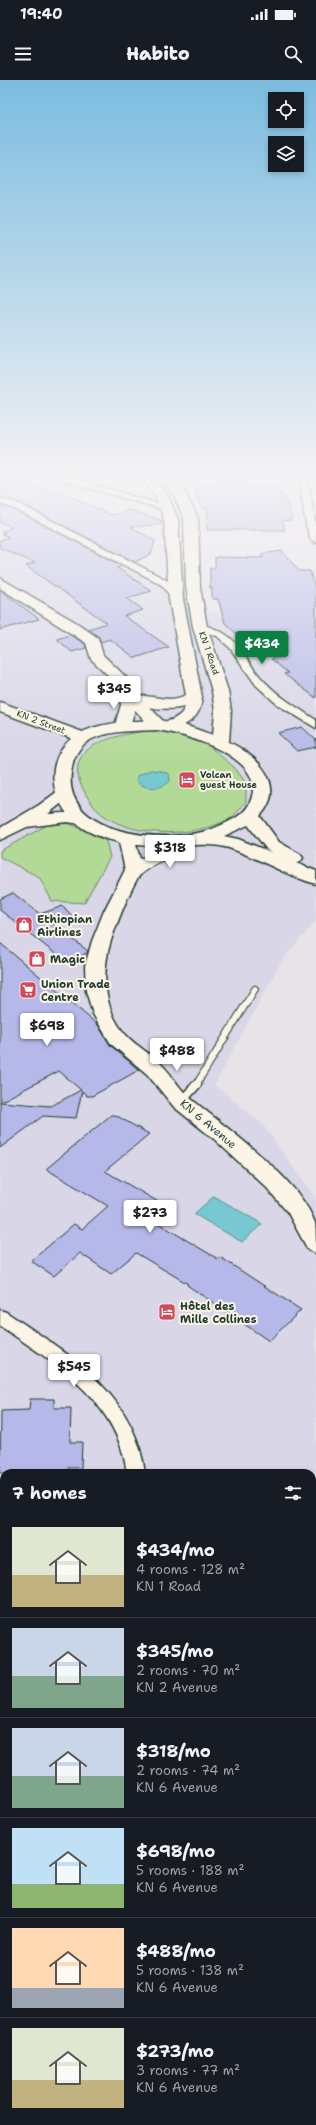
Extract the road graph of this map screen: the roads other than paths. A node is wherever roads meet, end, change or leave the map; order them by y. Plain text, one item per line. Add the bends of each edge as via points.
1 (145, 572) edge
2 (174, 572) edge
3 (193, 572) edge
4 (0, 582) edge
5 (176, 599) junction
6 (200, 627) junction
7 (132, 697) junction
8 (194, 697) junction
9 (0, 707) edge
10 (164, 725) junction
11 (316, 725) edge
12 (122, 728) junction
13 (82, 737) junction
14 (220, 742) junction
15 (64, 795) junction
16 (250, 815) junction
17 (81, 819) junction
18 (20, 823) junction
19 (0, 835) edge
20 (127, 838) junction
21 (196, 839) junction
22 (316, 866) edge
23 (134, 870) junction
24 (316, 878) edge
25 (255, 988) dead end
26 (181, 1102) junction
27 (316, 1244) edge
28 (0, 1317) edge
29 (136, 1469) edge

1 - 5 street via 168,586
2 - 5 highway, KN 1 Road
3 - 6 highway, KN 1 Road
4 - 7 main road via 93,641 96,656 125,684
5 - 8 highway, KN 1 Road
6 - 11 street via 226,638 260,683 282,703
6 - 14 highway, KN 1 Road via 220,691 223,710
7 - 8 highway via 158,704 182,704
7 - 10 main road
7 - 12 main road
8 - 10 highway, KN 1 Road via 194,708 190,715
9 - 13 main road, KN 2 Street
10 - 12 highway
10 - 14 highway
12 - 13 highway
13 - 15 highway via 67,755 61,772
14 - 16 highway via 243,755 262,783 265,793 258,807
15 - 17 highway via 71,810
15 - 18 main road
16 - 21 highway via 224,831
16 - 22 highway via 273,846 293,858
17 - 18 main road via 52,818
17 - 20 highway
18 - 19 main road
20 - 21 highway via 156,841
20 - 23 main road
21 - 23 main road
21 - 24 highway via 232,843
23 - 26 main road, KN 6 Avenue via 101,941 95,966 96,991 103,1014 118,1039 154,1069
25 - 26 lane via 198,1082
26 - 27 main road, KN 6 Avenue via 222,1134 275,1182 296,1208
28 - 29 street via 57,1354 80,1373 97,1392 114,1412 127,1434 134,1452

